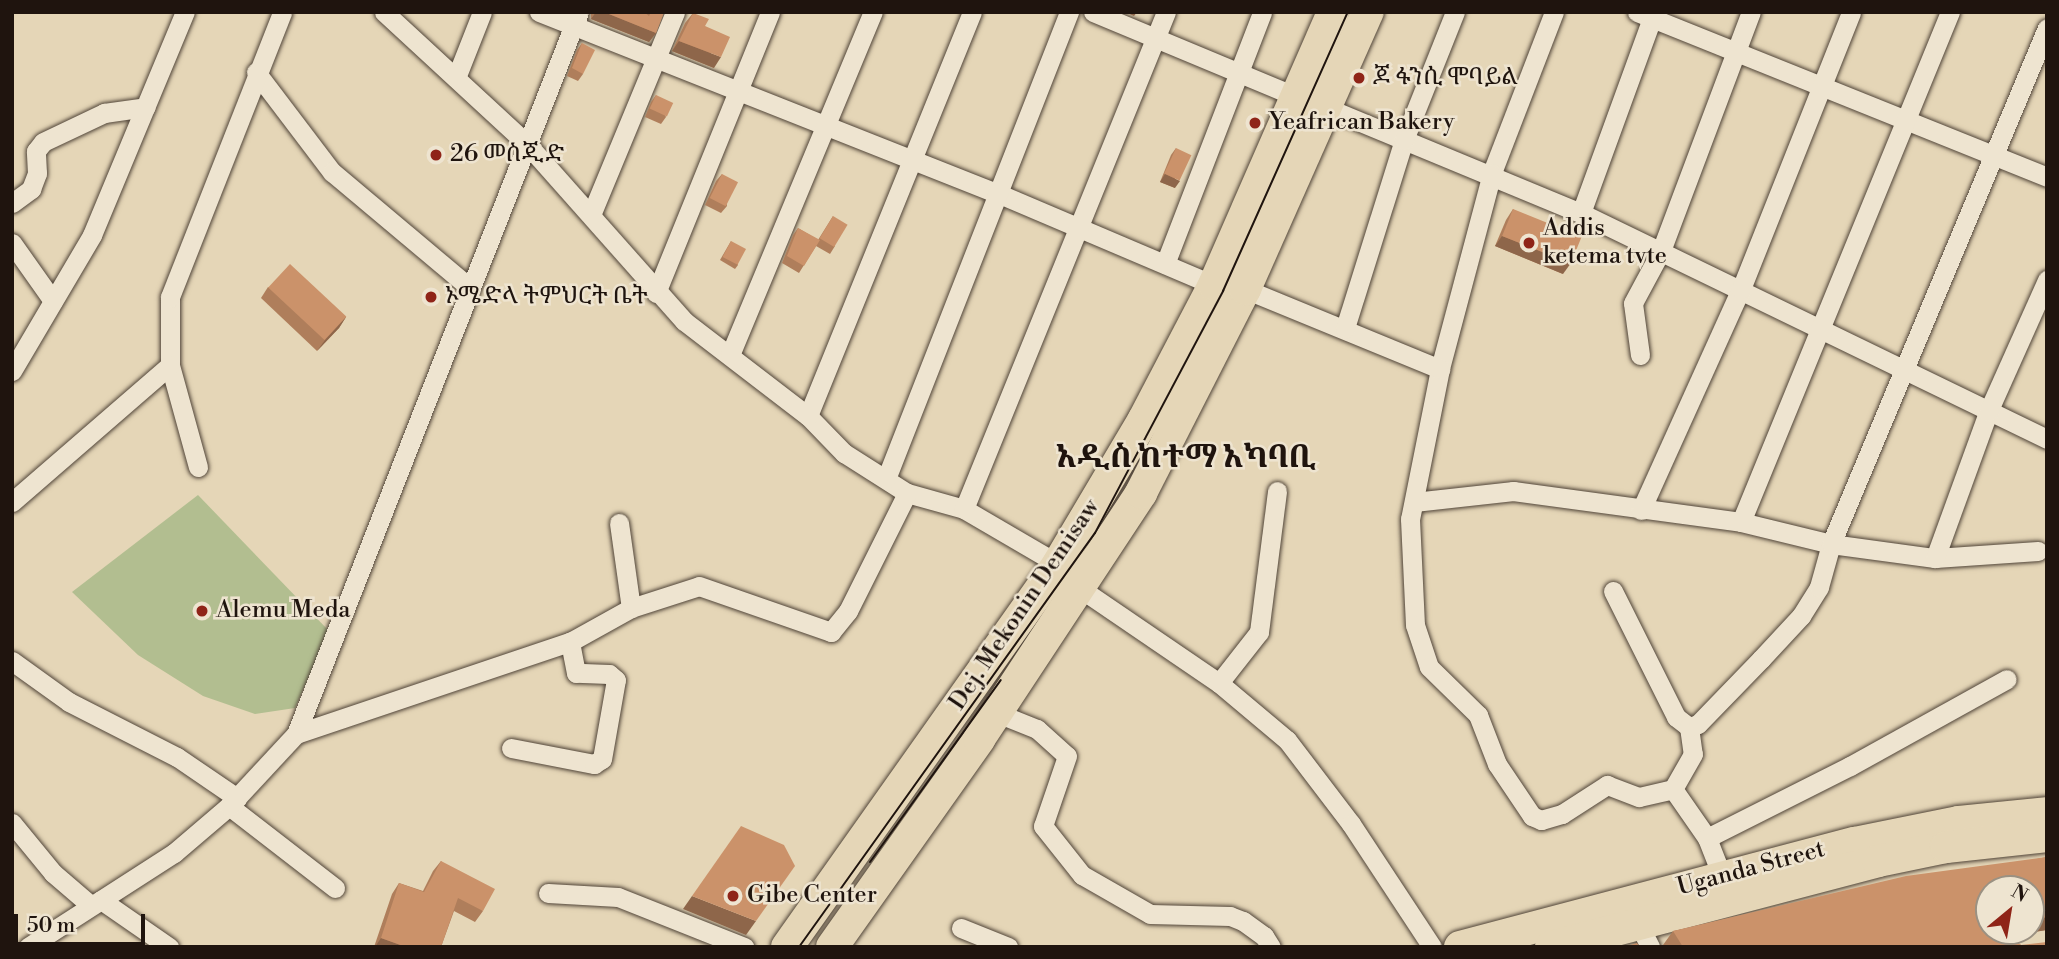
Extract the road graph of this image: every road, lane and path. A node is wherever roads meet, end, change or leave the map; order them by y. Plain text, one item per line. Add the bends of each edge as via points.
1 (185, 12) edge
2 (282, 12) edge
3 (384, 12) edge
4 (482, 12) edge
5 (539, 12) edge
6 (675, 12) edge
7 (770, 12) edge
8 (873, 12) edge
9 (972, 12) edge
10 (1069, 12) edge
11 (1093, 12) edge
12 (1166, 12) edge
13 (1262, 12) edge
14 (1333, 12) edge
15 (1368, 12) edge
16 (1455, 12) edge
17 (1554, 12) edge
18 (1751, 12) edge
19 (1851, 12) edge
20 (1950, 12) edge
21 (1648, 14) edge
22 (577, 19) edge
23 (2047, 28) edge
24 (1156, 37) junction
25 (1735, 52) junction
26 (656, 60) junction
27 (1239, 70) junction
28 (256, 72) junction
29 (456, 78) junction
30 (1822, 87) junction
31 (737, 92) junction
32 (1297, 97) junction
33 (146, 107) junction
34 (1327, 107) junction
35 (1905, 120) junction
36 (826, 128) junction
37 (1404, 140) junction
38 (527, 144) junction
39 (1994, 156) junction
40 (913, 163) junction
41 (1492, 173) junction
42 (2047, 177) edge
43 (997, 193) junction
44 (12, 203) edge
45 (1581, 213) junction
46 (591, 215) junction
47 (1080, 229) junction
48 (13, 247) edge
49 (1661, 251) junction
50 (1166, 264) junction
51 (2047, 280) edge
52 (1214, 285) junction
53 (469, 287) junction
54 (1245, 289) junction
55 (1741, 289) junction
56 (656, 293) junction
57 (53, 301) junction
58 (1345, 328) junction
59 (1822, 330) junction
60 (730, 355) junction
61 (1640, 355) dead end
62 (170, 365) junction
63 (1440, 369) junction
64 (1905, 369) junction
65 (12, 371) edge
66 (1988, 412) junction
67 (808, 416) junction
68 (2043, 438) edge
69 (198, 467) dead end
70 (886, 479) junction
71 (1277, 491) dead end
72 (907, 493) junction
73 (12, 502) edge
74 (1414, 502) junction
75 (964, 509) junction
76 (1641, 510) junction
77 (1741, 522) junction
78 (619, 523) dead end
79 (1831, 544) junction
80 (2038, 551) dead end
81 (1935, 558) junction
82 (1058, 564) junction
83 (1081, 589) junction
84 (1613, 591) dead end
85 (631, 608) junction
86 (570, 642) junction
87 (12, 661) edge
88 (2007, 679) dead end
89 (1219, 683) junction
90 (997, 713) junction
91 (1689, 727) junction
92 (296, 734) junction
93 (511, 748) dead end
94 (1673, 789) junction
95 (233, 802) junction
96 (2047, 813) edge
97 (12, 823) edge
98 (2047, 836) edge
99 (1707, 838) junction
100 (1722, 876) junction
101 (335, 888) dead end
102 (548, 893) dead end
103 (95, 902) junction
104 (961, 929) dead end
105 (1645, 936) edge
106 (28, 947) edge
107 (169, 947) edge
108 (744, 947) edge
109 (787, 947) edge
110 (832, 947) edge
111 (1008, 947) edge
112 (1271, 947) edge
113 (1432, 947) edge
114 (1460, 947) edge
115 (1551, 947) edge

1 - 33 street
2 - 28 street
3 - 29 street
4 - 29 street
5 - 22 street
6 - 26 street
7 - 31 street
8 - 36 street
9 - 40 street
10 - 43 street
11 - 24 street
12 - 24 street
13 - 27 street
14 - 32 main road, Dej. Mekonin Demisaw
15 - 34 main road, Dej. Mekonin Demisaw
16 - 37 street
17 - 41 street
18 - 25 street
19 - 30 street
20 - 35 street
21 - 25 street
21 - 45 street
22 - 26 street
22 - 38 street
23 - 39 street
24 - 27 street
24 - 47 street
25 - 30 street
25 - 49 street
26 - 31 street
26 - 46 street
27 - 32 street
27 - 50 street
28 - 53 street via 332,172
28 - 62 street via 170,297
29 - 38 street
30 - 35 street
30 - 55 street
31 - 36 street
31 - 56 street
32 - 52 main road, Dej. Mekonin Demisaw
33 - 44 street via 104,113 43,142 36,151 37,173 30,189
33 - 57 street via 92,234
34 - 37 street
34 - 54 main road, Dej. Mekonin Demisaw
35 - 39 street
35 - 59 street
36 - 40 street
36 - 60 street
37 - 41 street
37 - 58 street
38 - 46 street
38 - 53 street
39 - 42 street
39 - 64 street
40 - 43 street
40 - 67 street
41 - 45 street
41 - 63 street
43 - 47 street
43 - 70 street
45 - 49 street
46 - 56 street
47 - 50 street
47 - 75 street
48 - 57 street
49 - 55 street
49 - 61 street via 1633,303
50 - 52 street
51 - 66 street
52 - 82 main road, Dej. Mekonin Demisaw via 1144,418
53 - 92 street
54 - 58 street
54 - 83 main road, Dej. Mekonin Demisaw via 1141,493
55 - 59 street
55 - 76 street
56 - 60 street
57 - 65 street
58 - 63 street
59 - 64 street
59 - 77 street
60 - 67 street
62 - 69 street
62 - 73 street
63 - 74 street
64 - 66 street
64 - 79 street
66 - 68 street
66 - 81 street
67 - 70 street via 844,453
70 - 72 street
71 - 89 street via 1259,632
72 - 75 street
72 - 85 street via 848,611 831,632 713,587 678,590
74 - 76 street via 1513,491
74 - 94 street via 1410,593 1429,667 1478,715 1497,764 1532,816 1541,820 1562,814 1607,785 1639,797
75 - 82 street
76 - 77 street
77 - 79 street
78 - 85 street
79 - 81 street
79 - 91 street via 1819,587 1801,616 1698,724
80 - 81 street
82 - 109 main road, Dej. Mekonin Demisaw
83 - 89 street
83 - 90 main road, Dej. Mekonin Demisaw
84 - 91 street via 1676,716
85 - 86 street
86 - 92 street
86 - 93 street via 576,673 609,674 616,680 603,759 594,764
87 - 95 street via 69,702 177,757
88 - 99 street
89 - 113 street via 1294,748
90 - 110 main road, Dej. Mekonin Demisaw
90 - 112 street via 1037,729 1067,756 1043,826 1082,875 1150,914 1230,916 1264,936
91 - 94 street via 1693,754
92 - 95 street
94 - 99 street
95 - 101 street
95 - 103 street via 174,853
96 - 100 main road, Uganda Street via 1922,829
97 - 103 street via 54,873
98 - 105 main road, Uganda Street via 1946,847 1878,861
99 - 100 street
100 - 114 main road, Uganda Street
102 - 108 street via 618,897
103 - 106 street
103 - 107 street
104 - 111 street
105 - 115 main road, Uganda Street

